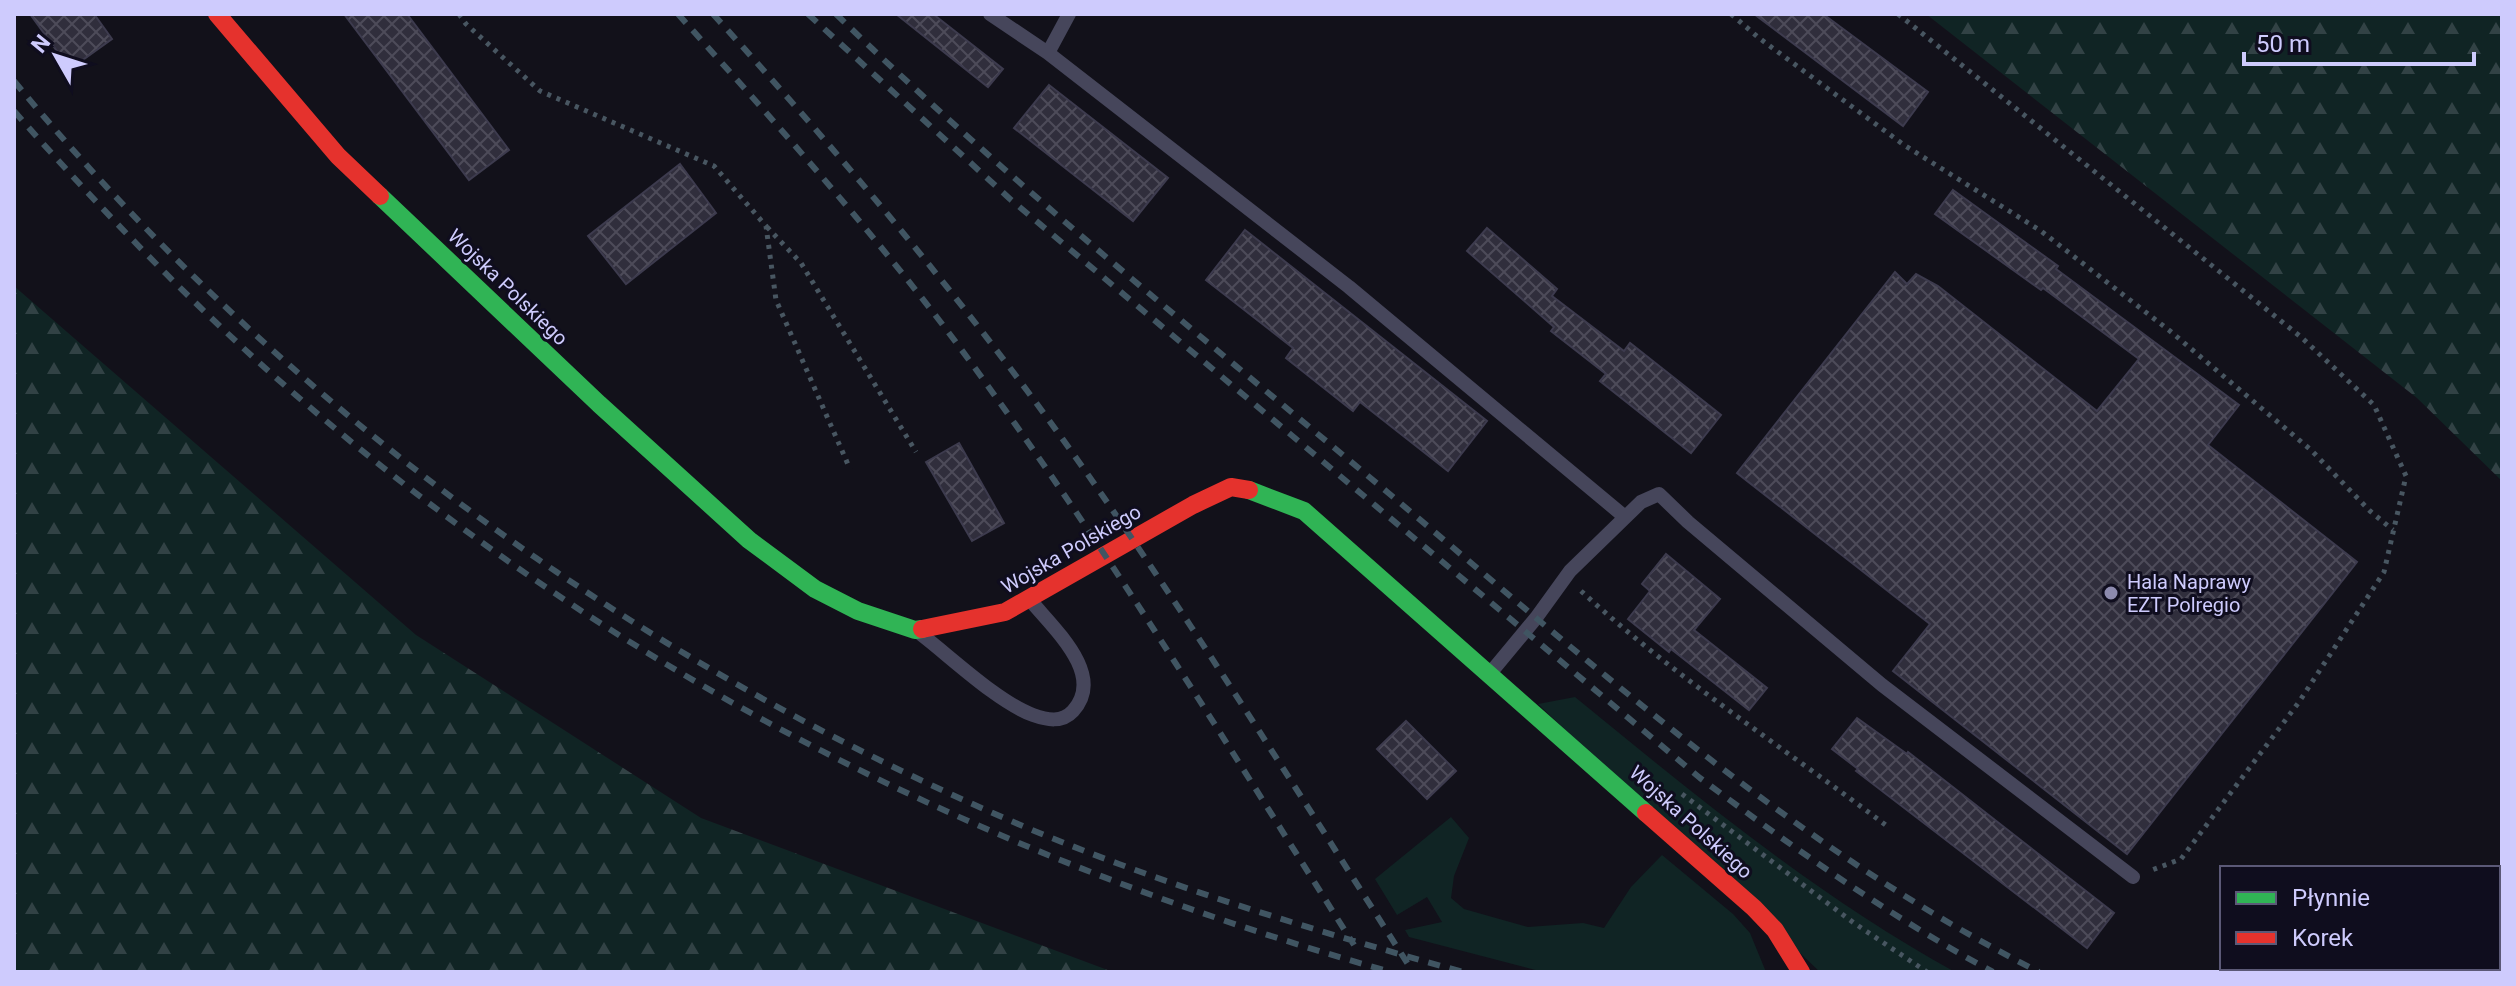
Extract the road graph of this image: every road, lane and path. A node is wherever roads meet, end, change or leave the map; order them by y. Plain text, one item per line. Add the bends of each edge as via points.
1 (217, 14) edge
2 (459, 14) edge
3 (990, 14) edge
4 (1069, 14) edge
5 (1731, 14) edge
6 (1898, 14) edge
7 (1048, 53) junction
8 (766, 226) junction
9 (916, 452) dead end
10 (850, 469) dead end
11 (1625, 517) junction
12 (2393, 530) junction
13 (1566, 577) junction
14 (1029, 599) junction
15 (915, 630) junction
16 (1489, 675) junction
17 (1674, 788) dead end
18 (1887, 826) dead end
19 (2133, 877) joint
20 (1801, 972) edge
21 (1927, 972) edge

1 - 15 street, Wojska Polskiego via 338,156 749,540 815,589 858,611
2 - 8 path via 540,91 714,166
3 - 7 lane
4 - 7 lane
5 - 12 path via 1904,145 2041,231 2135,304 2311,450
6 - 12 path via 2289,327 2374,405 2406,476
7 - 11 lane via 1349,287
8 - 9 path via 801,263
8 - 10 path via 776,300
11 - 13 lane
11 - 19 lane via 1659,494 1882,685
12 - 19 path via 2384,572 2299,702 2181,859
13 - 16 lane
13 - 18 path via 1691,684
14 - 15 street, Wojska Polskiego via 1005,612
14 - 15 lane via 1080,662 1082,702 1069,716 1050,720 1029,713
14 - 16 street, Wojska Polskiego via 1231,487 1304,511
16 - 20 street, Wojska Polskiego via 1754,908
17 - 21 path

